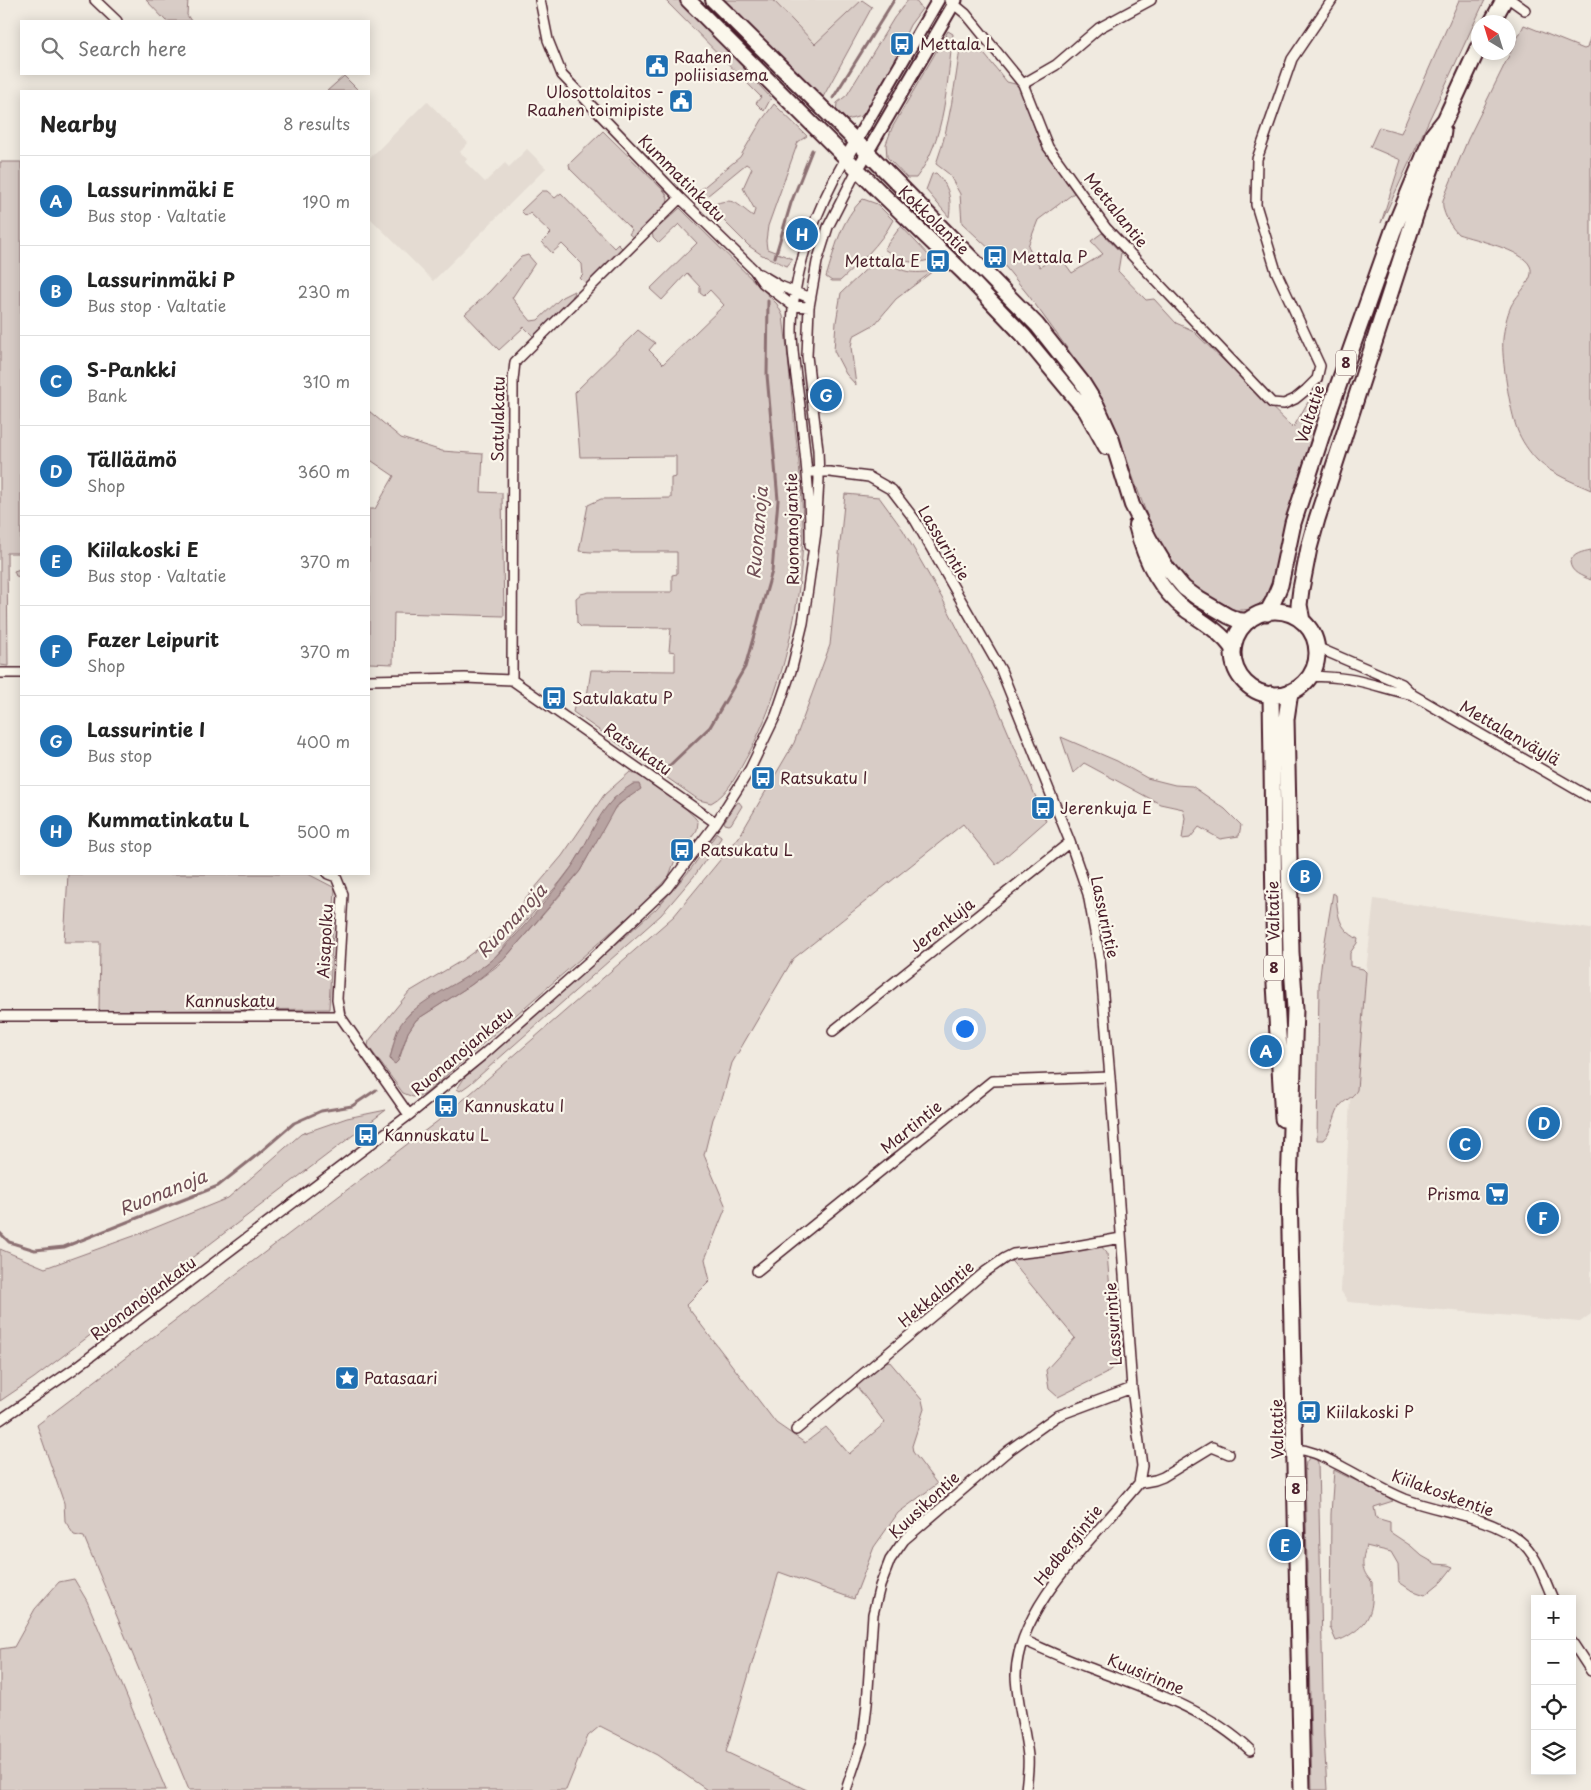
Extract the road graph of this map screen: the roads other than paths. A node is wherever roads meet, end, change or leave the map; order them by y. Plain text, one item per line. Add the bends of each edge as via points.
1 (94, 0) edge
2 (540, 0) edge
3 (688, 0) edge
4 (713, 0) edge
5 (938, 0) edge
6 (1150, 0) edge
7 (1332, 0) edge
8 (1504, 0) edge
9 (1511, 0) edge
10 (953, 1) edge
11 (1526, 10) dead end
12 (1496, 15) edge
13 (115, 20) edge
14 (1472, 60) edge
15 (1023, 84) junction
16 (1445, 120) junction
17 (856, 141) junction
18 (868, 152) junction
19 (846, 158) junction
20 (857, 170) junction
21 (680, 198) junction
22 (754, 270) junction
23 (796, 293) junction
24 (810, 302) junction
25 (794, 306) junction
26 (807, 472) junction
27 (819, 472) junction
28 (1126, 488) junction
29 (1132, 505) junction
30 (808, 594) junction
31 (1267, 613) junction
32 (1249, 621) junction
33 (1302, 621) junction
34 (1233, 648) junction
35 (1316, 648) junction
36 (0, 673) edge
37 (20, 673) edge
38 (1310, 676) junction
39 (370, 680) edge
40 (512, 680) junction
41 (1290, 692) junction
42 (1271, 694) junction
43 (1413, 694) junction
44 (1591, 798) edge
45 (716, 823) junction
46 (1070, 842) junction
47 (331, 875) edge
48 (0, 1016) edge
49 (340, 1016) junction
50 (833, 1031) dead end
51 (1110, 1077) junction
52 (409, 1115) junction
53 (1289, 1188) junction
54 (1121, 1238) junction
55 (757, 1272) dead end
56 (1132, 1388) junction
57 (0, 1420) edge
58 (796, 1430) dead end
59 (1295, 1450) junction
60 (1229, 1454) dead end
61 (1138, 1483) junction
62 (1551, 1595) edge
63 (1023, 1640) junction
64 (1576, 1648) edge
65 (1591, 1671) edge
66 (1250, 1750) dead end
67 (846, 1790) edge
68 (1026, 1790) edge
69 (1302, 1790) edge

1 - 13 street
2 - 21 street, Kummatinkatu via 548,40 562,75
3 - 19 main road, Kokkolantie
4 - 17 main road, Kokkolantie
5 - 17 street
6 - 15 street via 1099,28 1056,65
7 - 15 street, Mettalantie via 1292,59 1257,159 1256,205 1276,270 1320,366 1317,379 1295,399 1284,404 1272,403 1106,228 1048,147
8 - 12 highway
9 - 11 street
10 - 15 street, Mettalantie
10 - 18 street
14 - 16 highway, Valtatie / 8
16 - 31 highway, Valtatie / 8 via 1433,135 1415,176 1367,303 1299,502 1280,585
16 - 33 highway, Valtatie / 8 via 1442,138 1315,526 1301,589
17 - 18 main road, Kokkolantie
17 - 19 street
18 - 20 street
18 - 28 main road, Kokkolantie via 1037,325 1068,362 1106,423
19 - 20 main road, Kokkolantie
19 - 23 street, Ruonanojantie via 817,217 805,251
20 - 24 street, Ruonanojantie via 828,226
20 - 28 main road, Kokkolantie via 963,272 1029,342 1086,411
21 - 22 street, Kummatinkatu
21 - 40 street, Satulakatu via 515,362
22 - 23 street, Kummatinkatu
22 - 25 street, Kummatinkatu via 763,282
23 - 24 street, Kummatinkatu
23 - 25 street, Ruonanojantie
24 - 25 street
24 - 27 street, Ruonanojantie via 807,356
25 - 26 street, Ruonanojantie via 794,360
26 - 27 street, Lassurintie
26 - 30 street, Ruonanojantie
27 - 30 street, Ruonanojantie
27 - 46 street, Lassurintie via 869,477 882,483 892,490 916,520 1001,670
28 - 29 main road, Kokkolantie
29 - 32 main road, Kokkolantie via 1167,568 1184,588 1228,616
29 - 34 main road, Kokkolantie via 1149,566 1162,586 1185,609 1218,631
30 - 45 street, Ruonanojankatu via 792,668 776,714 750,769
31 - 32 highway
31 - 33 highway via 1277,612
32 - 34 highway via 1237,635
33 - 35 highway, 8 via 1314,638
34 - 42 highway via 1234,663 1240,676 1250,687
35 - 38 highway via 1316,664
35 - 43 street, Mettalanväylä via 1402,684
36 - 37 street
38 - 41 highway
38 - 43 street, Mettalanväylä via 1336,677
39 - 40 street
40 - 45 street, Ratsukatu
41 - 42 highway
41 - 53 highway, Valtatie / 8 via 1287,728 1295,1009
42 - 53 highway, Valtatie / 8 via 1275,984
43 - 44 street, Mettalanväylä
45 - 52 street, Ruonanojankatu via 667,888 528,1016
46 - 50 street, Jerenkuja
46 - 51 street, Lassurintie via 1088,894 1097,938
47 - 49 street, Aisapolku via 336,877 343,894 337,999
48 - 49 street, Kannuskatu
49 - 52 street
51 - 54 street, Lassurintie
51 - 55 street, Martintie via 992,1080
52 - 57 street, Ruonanojankatu via 74,1369
53 - 59 highway, Valtatie / 8
54 - 56 street, Lassurintie
54 - 58 street, Hekkalantie via 1013,1254 1005,1258
56 - 61 street, Lassurintie via 1142,1466
56 - 67 street, Kuusikontie via 1057,1416 1008,1451 904,1540 890,1560 873,1614 863,1739
59 - 62 street, Kiilakoskentie via 1322,1455 1404,1498 1467,1516 1509,1534 1531,1554
59 - 69 highway, Valtatie / 8
60 - 61 street via 1212,1447 1163,1477
61 - 63 street, Hedbergintie via 1069,1563 1043,1601
63 - 66 street, Kuusirinne via 1182,1704 1236,1736
63 - 68 street, Hedbergintie via 1016,1674 1028,1757
64 - 65 street

